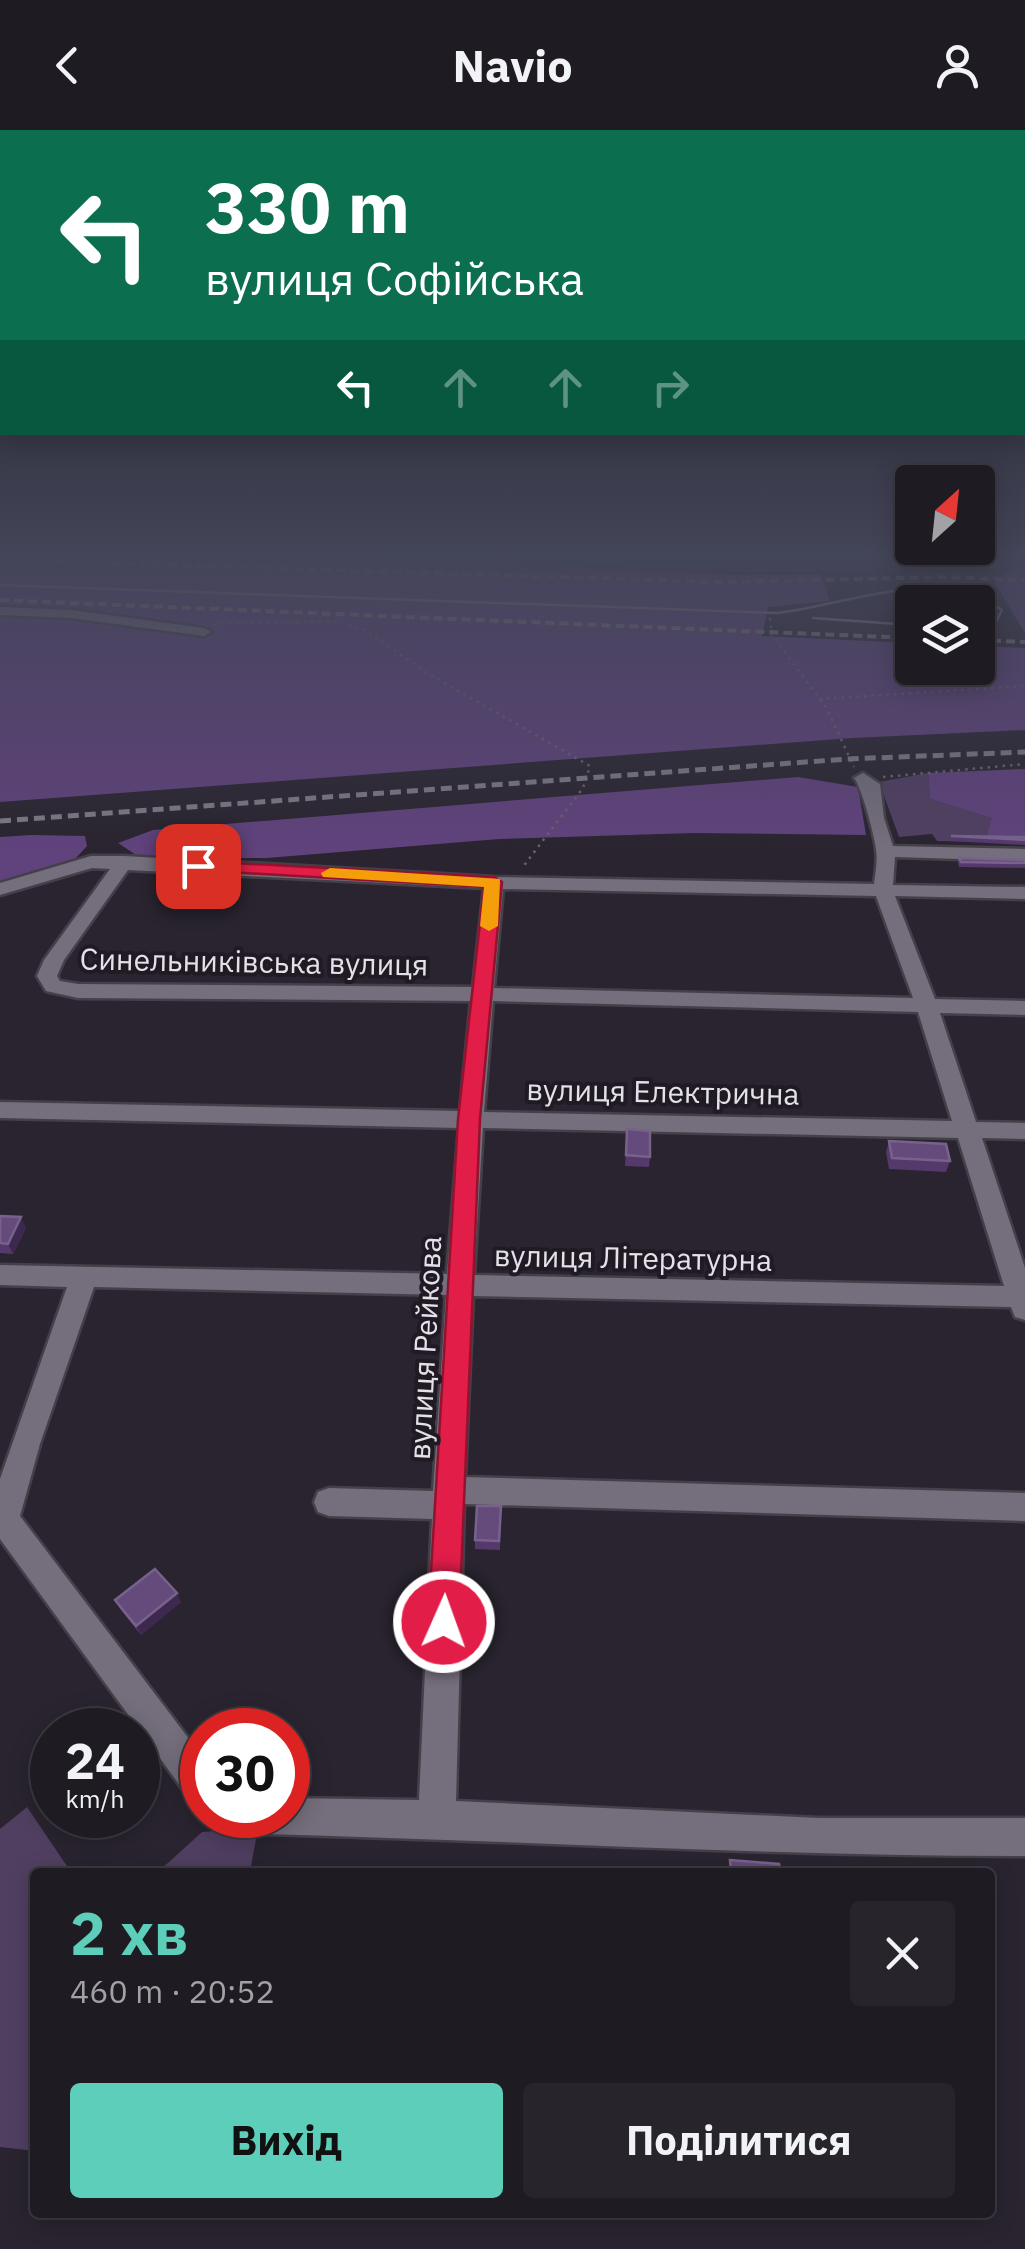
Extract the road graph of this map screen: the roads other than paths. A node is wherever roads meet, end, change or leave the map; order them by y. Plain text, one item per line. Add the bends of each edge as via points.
1 (867, 781) road end
2 (886, 851) junction
3 (1025, 854) edge
4 (124, 862) junction
5 (502, 883) junction
6 (0, 889) edge
7 (883, 889) junction
8 (1025, 893) edge
9 (481, 994) junction
10 (927, 1006) junction
11 (1025, 1008) edge
12 (0, 1110) edge
13 (469, 1119) junction
14 (966, 1129) junction
15 (1025, 1130) edge
16 (0, 1275) edge
17 (84, 1278) junction
18 (460, 1286) junction
19 (1024, 1301) edge
20 (448, 1498) junction
21 (329, 1502) dead end
22 (1025, 1507) edge
23 (180, 1756) edge
24 (310, 1817) edge
25 (437, 1819) junction
26 (1025, 1837) edge

1 - 2 street
2 - 3 street
2 - 7 street
4 - 5 street
4 - 6 street via 92,862
4 - 9 street, Синельниківська вулиця via 54,960 47,976 53,986
5 - 7 street
5 - 9 street, вулиця Рейкова
7 - 8 street
7 - 10 street
9 - 10 street, Синельниківська вулиця
9 - 13 street, вулиця Рейкова
10 - 11 street, Синельниківська вулиця
10 - 14 street
12 - 13 street, вулиця Електрична
13 - 14 street, вулиця Електрична
13 - 18 street, вулиця Рейкова
14 - 15 street, вулиця Електрична
14 - 19 street
16 - 17 street, вулиця Літературна
17 - 18 street, вулиця Літературна
17 - 23 street via 4,1520
18 - 19 street, вулиця Літературна
18 - 20 street, вулиця Рейкова
20 - 21 street
20 - 22 street
20 - 25 street, вулиця Рейкова
24 - 25 street
25 - 26 street via 818,1837

